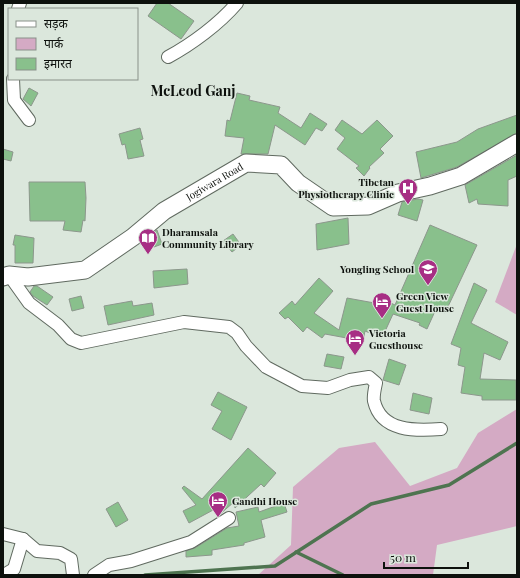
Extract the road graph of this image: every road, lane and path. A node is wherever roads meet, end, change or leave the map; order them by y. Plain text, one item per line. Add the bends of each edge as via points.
1 (237, 3) edge
2 (168, 57) dead end
3 (13, 80) edge
4 (29, 120) dead end
5 (517, 143) edge
6 (6, 276) edge
7 (441, 429) dead end
8 (230, 518) dead end
9 (3, 534) edge
10 (23, 539) junction
11 (4, 575) edge
12 (73, 575) edge
13 (94, 575) edge

1 - 2 street via 188,46
3 - 4 street via 14,100
5 - 6 street, Jogiwara Road via 461,176 398,193 368,206 333,207 298,183 281,165 246,163 164,211 133,237 85,270 28,277
6 - 7 street via 29,303 58,325 71,339 81,343 184,322 229,327 237,332 246,346 266,367 302,386 328,388 350,380 369,377 376,382 374,400 381,417 399,428 420,431
8 - 13 street via 191,542 131,561 109,565
9 - 10 street
10 - 11 street via 14,569
10 - 12 street via 37,551 60,553 71,559

